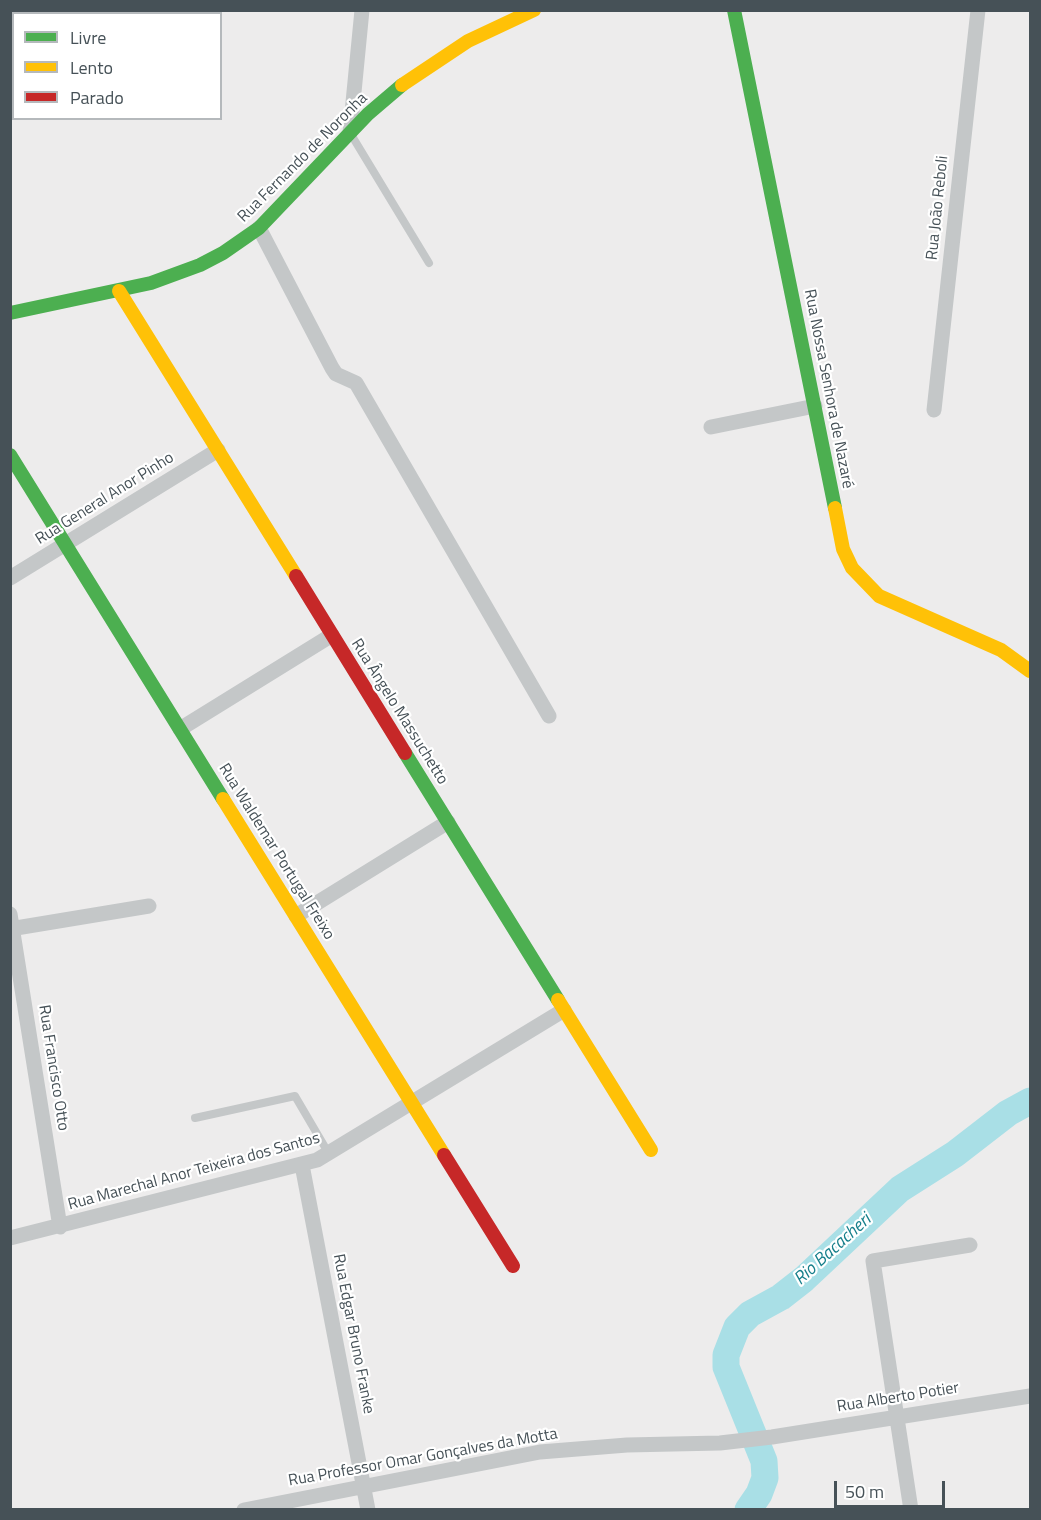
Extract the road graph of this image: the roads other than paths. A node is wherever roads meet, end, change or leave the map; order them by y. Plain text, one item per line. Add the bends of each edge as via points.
1 (362, 10) edge
2 (534, 10) edge
3 (734, 10) edge
4 (978, 10) edge
5 (350, 133) junction
6 (259, 228) junction
7 (429, 263) dead end
8 (119, 291) junction
9 (10, 313) edge
10 (815, 406) junction
11 (934, 410) dead end
12 (711, 427) dead end
13 (218, 450) junction
14 (10, 455) edge
15 (66, 544) junction
16 (10, 578) edge
17 (332, 635) junction
18 (1030, 671) edge
19 (549, 716) dead end
20 (180, 729) junction
21 (448, 822) junction
22 (149, 906) dead end
23 (296, 916) junction
24 (11, 924) edge
25 (564, 1010) junction
26 (412, 1104) junction
27 (195, 1119) dead end
28 (651, 1150) dead end
29 (330, 1155) junction
30 (302, 1165) junction
31 (60, 1227) junction
32 (10, 1238) edge
33 (970, 1245) dead end
34 (513, 1266) dead end
35 (1030, 1396) edge
36 (897, 1417) junction
37 (752, 1439) joint
38 (364, 1486) junction
39 (244, 1509) edge
40 (368, 1509) edge
41 (911, 1509) edge

1 - 5 street
2 - 5 street, Rua Fernando de Noronha via 437,58 389,95
3 - 10 street, Rua Nossa Senhora de Nazaré
4 - 11 street, Rua João Reboli
5 - 6 street, Rua Fernando de Noronha
5 - 7 lane
6 - 8 street, Rua Fernando de Noronha via 200,265
6 - 19 street via 332,368 356,383
8 - 9 street, Rua Fernando de Noronha
8 - 13 street, Rua Ângelo Massuchetto
10 - 12 street
10 - 18 street, Rua Nossa Senhora de Nazaré via 843,549 852,568 879,596 1007,653
13 - 15 street, Rua General Anor Pinho
13 - 17 street, Rua Ângelo Massuchetto
14 - 15 street, Rua Waldemar Portugal Freixo
15 - 16 street, Rua General Anor Pinho
15 - 20 street, Rua Waldemar Portugal Freixo
17 - 20 street
17 - 21 street, Rua Ângelo Massuchetto
20 - 23 street, Rua Waldemar Portugal Freixo
21 - 23 street
21 - 25 street, Rua Ângelo Massuchetto
22 - 24 street
23 - 26 street, Rua Waldemar Portugal Freixo
24 - 31 street, Rua Francisco Otto
25 - 26 street, Rua Marechal Anor Teixeira dos Santos
25 - 28 street, Rua Ângelo Massuchetto
26 - 29 street, Rua Marechal Anor Teixeira dos Santos
26 - 34 street, Rua Waldemar Portugal Freixo
27 - 29 lane via 295,1096
29 - 30 street, Rua Marechal Anor Teixeira dos Santos
30 - 31 street, Rua Marechal Anor Teixeira dos Santos
30 - 38 street, Rua Edgar Bruno Franke
31 - 32 street, Rua Marechal Anor Teixeira dos Santos
33 - 36 street via 873,1261
35 - 36 street, Rua Alberto Potier
36 - 37 street, Rua Alberto Potier
36 - 41 street
37 - 38 street, Rua Professor Omar Gonçalves da Motta via 540,1452
38 - 39 street, Rua Professor Omar Gonçalves da Motta
38 - 40 street, Rua Edgar Bruno Franke

